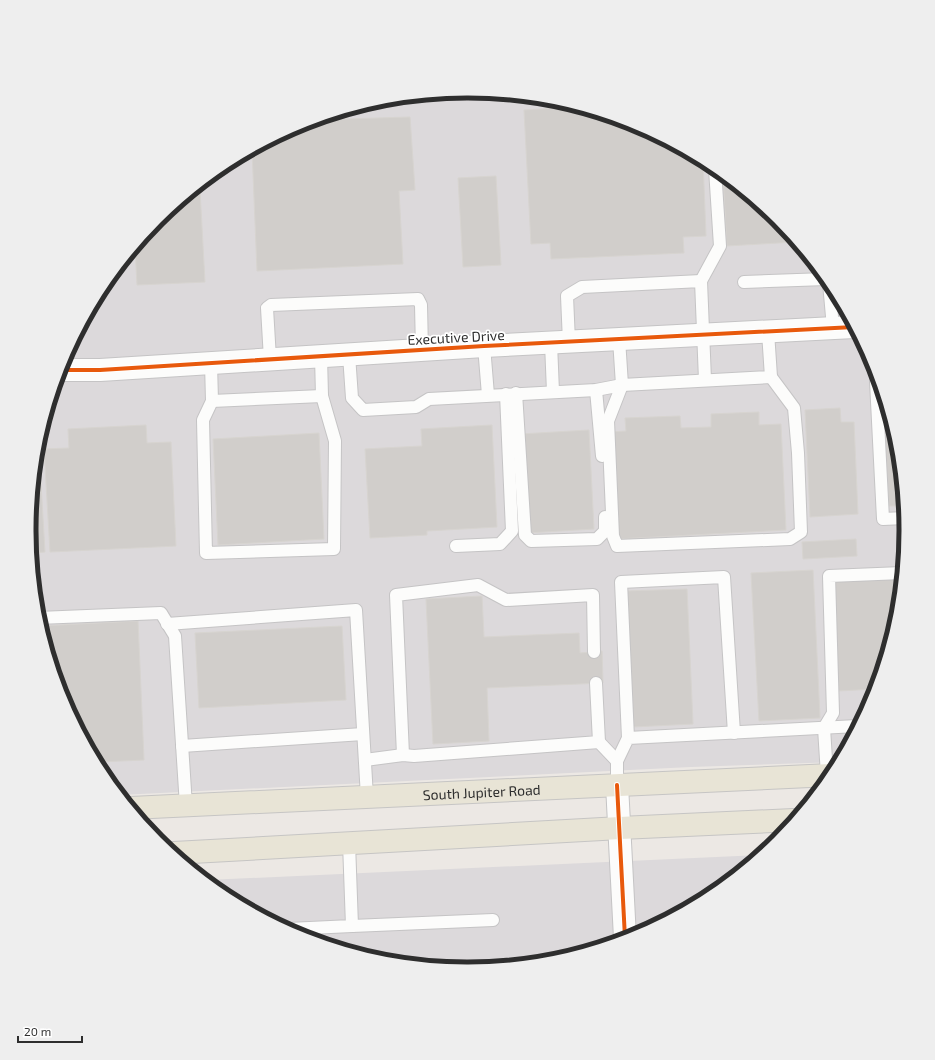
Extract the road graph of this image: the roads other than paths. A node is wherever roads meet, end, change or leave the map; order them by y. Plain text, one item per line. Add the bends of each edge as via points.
1 (716, 177) edge
2 (819, 279) edge
3 (701, 280) junction
4 (744, 282) dead end
5 (837, 308) edge
6 (844, 328) edge
7 (768, 332) junction
8 (703, 335) junction
9 (619, 339) junction
10 (560, 342) junction
11 (484, 346) junction
12 (422, 350) junction
13 (349, 355) junction
14 (321, 356) junction
15 (270, 359) junction
16 (211, 363) junction
17 (67, 370) edge
18 (770, 377) junction
19 (705, 380) junction
20 (622, 385) junction
21 (596, 390) junction
22 (553, 392) junction
23 (511, 393) junction
24 (876, 393) edge
25 (488, 395) junction
26 (322, 396) junction
27 (212, 401) junction
28 (899, 518) edge
29 (456, 546) dead end
30 (896, 573) edge
31 (45, 618) edge
32 (167, 624) junction
33 (594, 652) dead end
34 (596, 683) dead end
35 (852, 726) edge
36 (824, 728) junction
37 (734, 733) junction
38 (363, 734) junction
39 (628, 738) junction
40 (599, 742) junction
41 (182, 746) junction
42 (403, 755) junction
43 (365, 760) junction
44 (617, 761) junction
45 (828, 767) edge
46 (822, 775) edge
47 (617, 785) junction
48 (367, 797) junction
49 (186, 806) junction
50 (137, 808) edge
51 (787, 820) edge
52 (620, 828) junction
53 (349, 844) junction
54 (182, 854) edge
55 (493, 920) dead end
56 (352, 926) junction
57 (301, 928) edge
58 (625, 932) edge

1 - 3 lane via 720,246
2 - 4 lane
3 - 8 lane
3 - 10 lane via 582,287 567,296
5 - 6 lane
6 - 7 street, Executive Drive
7 - 8 street, Executive Drive
7 - 18 lane
8 - 9 street, Executive Drive
8 - 19 lane
9 - 10 street, Executive Drive
9 - 20 lane
10 - 11 street, Executive Drive
10 - 22 lane
11 - 12 street, Executive Drive
11 - 25 lane
12 - 13 street, Executive Drive
12 - 15 lane via 421,304 418,299 271,305 267,308
13 - 14 street, Executive Drive
13 - 25 lane via 352,398 363,410 416,407 429,399
14 - 15 street, Executive Drive
14 - 26 lane
15 - 16 street, Executive Drive
16 - 17 street, Executive Drive
16 - 27 lane
18 - 19 lane
18 - 20 lane via 794,408 801,532 790,539 617,546 613,536 608,421
19 - 20 lane
20 - 21 lane
21 - 22 lane
21 - 23 lane via 604,479 605,531 597,539 531,541 525,535
22 - 23 lane
23 - 25 lane
23 - 29 lane via 512,531 500,544
24 - 28 lane via 882,519
26 - 27 lane
26 - 27 lane via 335,441 334,549 206,553 203,420
30 - 36 lane via 830,576 833,713
31 - 32 lane via 161,613
32 - 38 lane via 356,610
32 - 41 lane via 175,636
33 - 42 lane via 593,595 506,600 478,585 396,595
34 - 40 lane
35 - 36 lane
36 - 37 lane
36 - 45 lane
37 - 39 lane
37 - 39 lane via 724,577 621,582
38 - 41 lane
38 - 43 lane
39 - 44 lane
40 - 42 lane
40 - 44 lane
41 - 49 lane
42 - 43 lane
43 - 48 lane
44 - 47 lane
46 - 47 main road, South Jupiter Road
47 - 48 main road, South Jupiter Road
47 - 52 street
48 - 49 main road, South Jupiter Road
49 - 50 main road, South Jupiter Road
51 - 52 main road
52 - 53 main road
52 - 58 street
53 - 54 main road
53 - 56 lane
55 - 56 lane
56 - 57 lane

